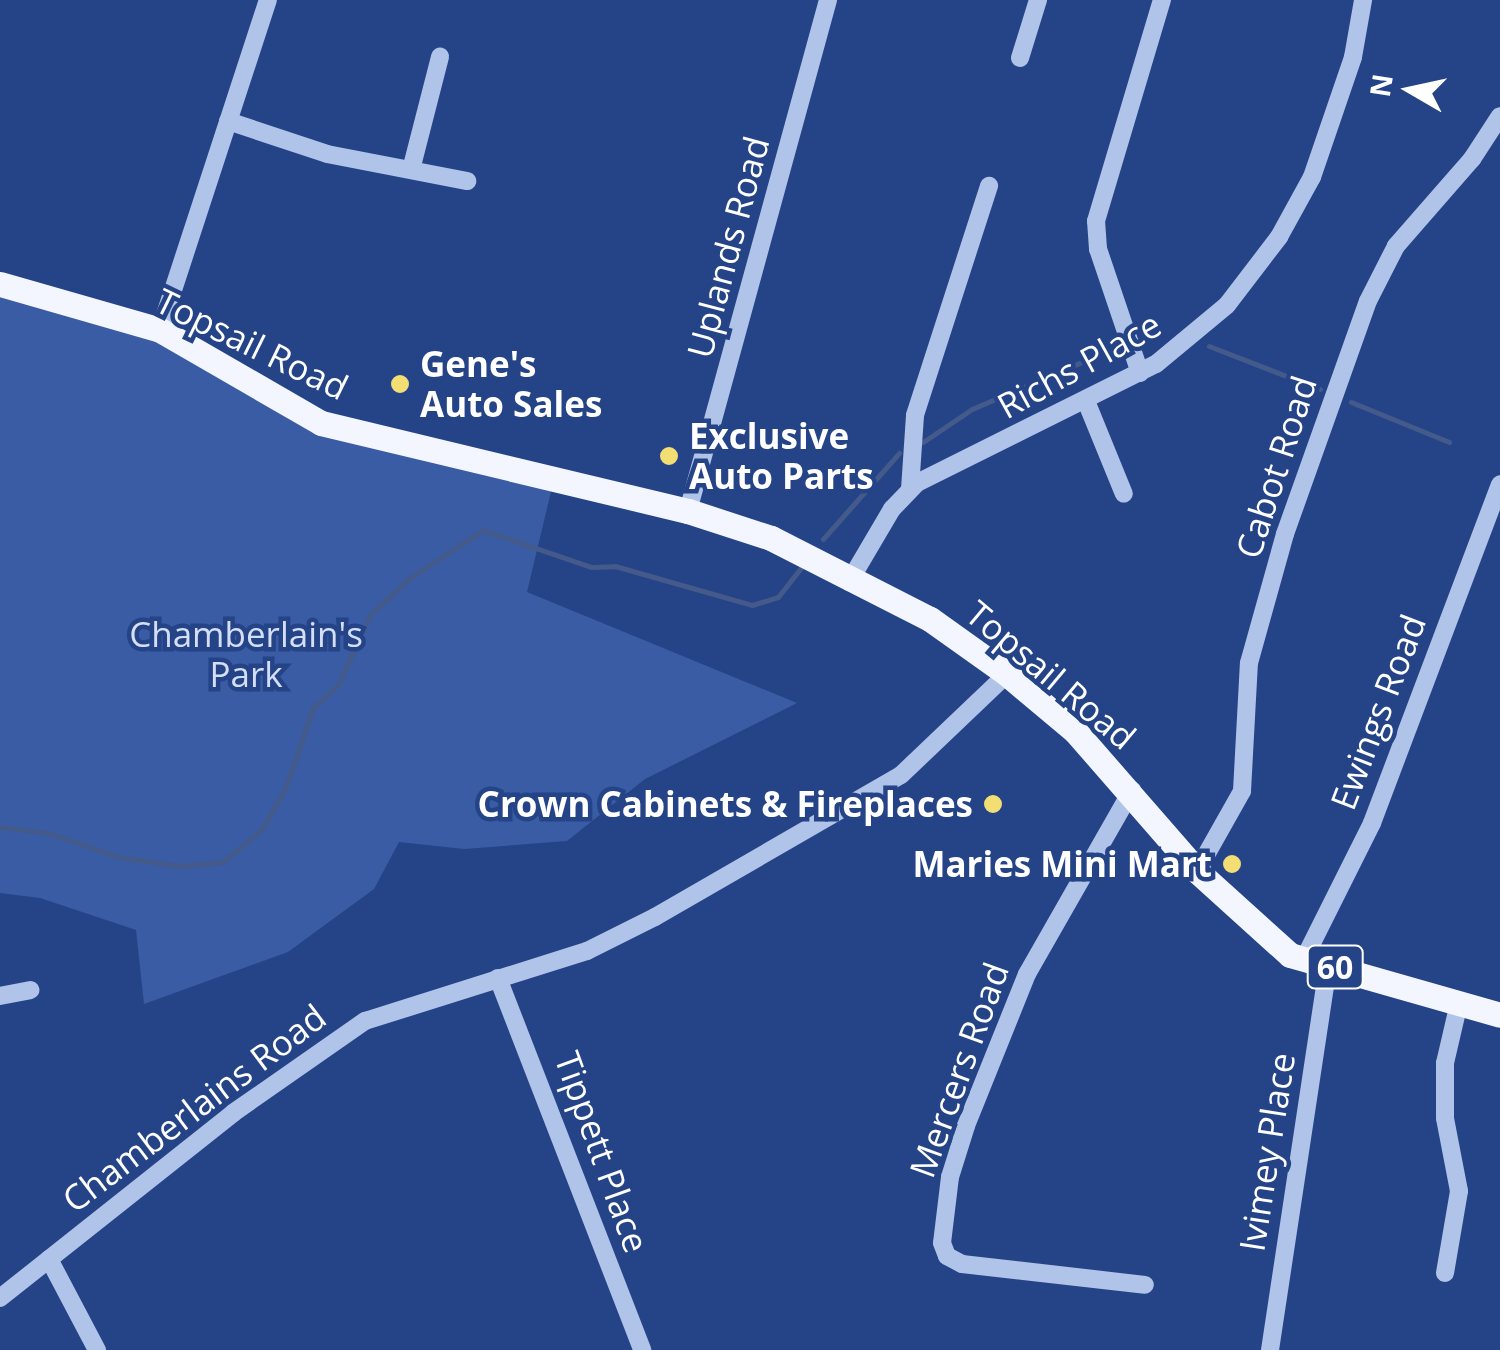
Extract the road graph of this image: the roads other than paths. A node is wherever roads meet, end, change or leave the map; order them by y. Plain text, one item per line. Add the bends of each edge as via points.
1 (268, 0) edge
2 (828, 0) edge
3 (1038, 0) edge
4 (1162, 0) edge
5 (1363, 0) edge
6 (440, 57) dead end
7 (1020, 58) dead end
8 (1500, 116) edge
9 (228, 121) junction
10 (412, 166) junction
11 (466, 181) dead end
12 (989, 186) dead end
13 (0, 284) edge
14 (160, 330) junction
15 (1140, 373) junction
16 (1086, 401) junction
17 (1500, 484) edge
18 (910, 489) junction
19 (1124, 494) dead end
20 (688, 511) junction
21 (849, 582) junction
22 (1007, 674) junction
23 (1132, 790) junction
24 (1197, 871) junction
25 (1316, 962) junction
26 (498, 978) junction
27 (30, 990) dead end
28 (0, 996) edge
29 (1458, 1007) junction
30 (1500, 1015) edge
31 (49, 1259) junction
32 (1445, 1273) dead end
33 (1145, 1285) dead end
34 (0, 1298) edge
35 (96, 1350) edge
36 (642, 1350) edge
37 (1270, 1350) edge

1 - 9 street
2 - 20 street, Uplands Road
3 - 7 street
4 - 15 street via 1096,222
5 - 15 street, Richs Place via 1330,131 1290,218 1215,318
6 - 10 street
8 - 24 street, Cabot Road via 1396,246 1368,300 1285,534 1250,663 1242,791
9 - 10 street via 328,154
9 - 14 street
10 - 11 street
12 - 18 street via 916,415
13 - 14 main road, Topsail Road / 60
14 - 20 main road, Topsail Road / 60 via 321,423
15 - 16 street, Richs Place
16 - 18 street, Richs Place
16 - 19 street
17 - 25 street, Ewings Road
18 - 21 street
20 - 21 main road, Topsail Road / 60 via 772,538
21 - 22 main road, Topsail Road / 60 via 930,619
22 - 23 main road, Topsail Road / 60
22 - 26 street, Chamberlains Road via 902,775 853,808 587,951
23 - 24 main road, Topsail Road / 60
23 - 33 street, Mercers Road via 1027,974 950,1176 942,1243 947,1256 962,1264
24 - 25 main road, Topsail Road / 60 via 1290,955
25 - 29 main road, Topsail Road / 60
25 - 37 street, Ivimey Place
26 - 31 street, Chamberlains Road via 365,1020 233,1113
26 - 36 street, Tippett Place
27 - 28 street
29 - 30 main road, Topsail Road / 60
29 - 32 street via 1445,1063 1445,1118 1459,1191
31 - 34 street, Chamberlains Road
31 - 35 street

